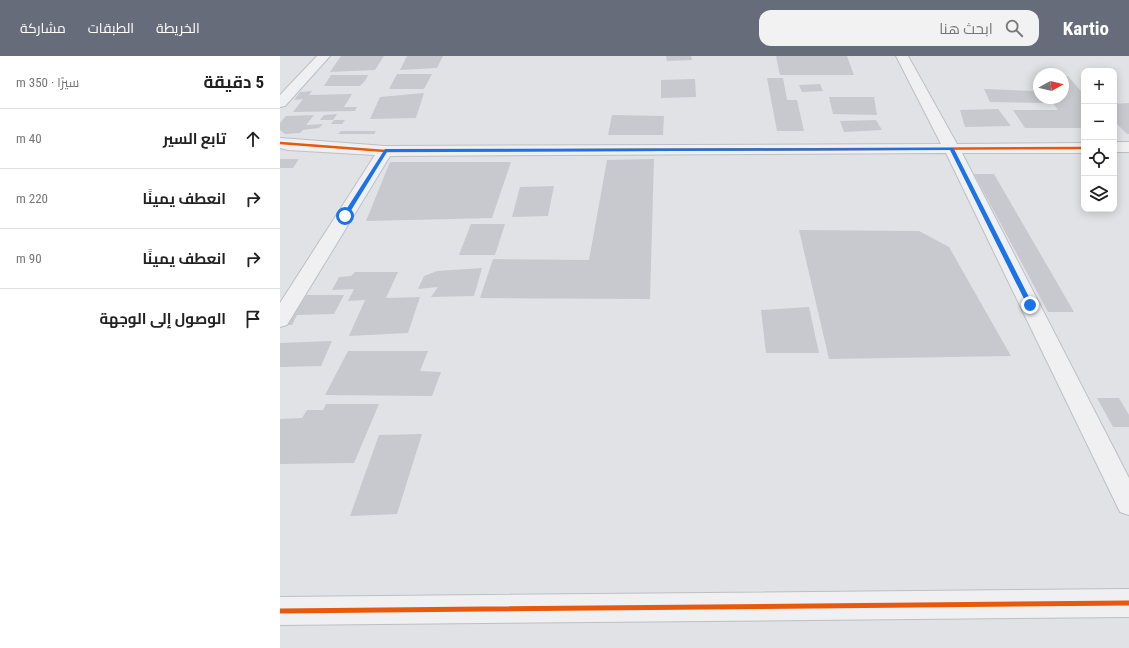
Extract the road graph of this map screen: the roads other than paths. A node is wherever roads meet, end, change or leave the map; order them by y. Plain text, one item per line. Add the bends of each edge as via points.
1 (324, 56) edge
2 (902, 56) edge
3 (280, 103) edge
4 (280, 143) edge
5 (1129, 147) edge
6 (1081, 148) edge
7 (1117, 148) edge
8 (952, 149) junction
9 (385, 151) junction
10 (280, 320) edge
11 (1129, 504) edge
12 (1129, 603) edge
13 (280, 611) edge

1 - 3 street
2 - 8 street
4 - 9 street
5 - 7 street
6 - 8 street
8 - 9 street
8 - 11 street
9 - 10 street
12 - 13 street

